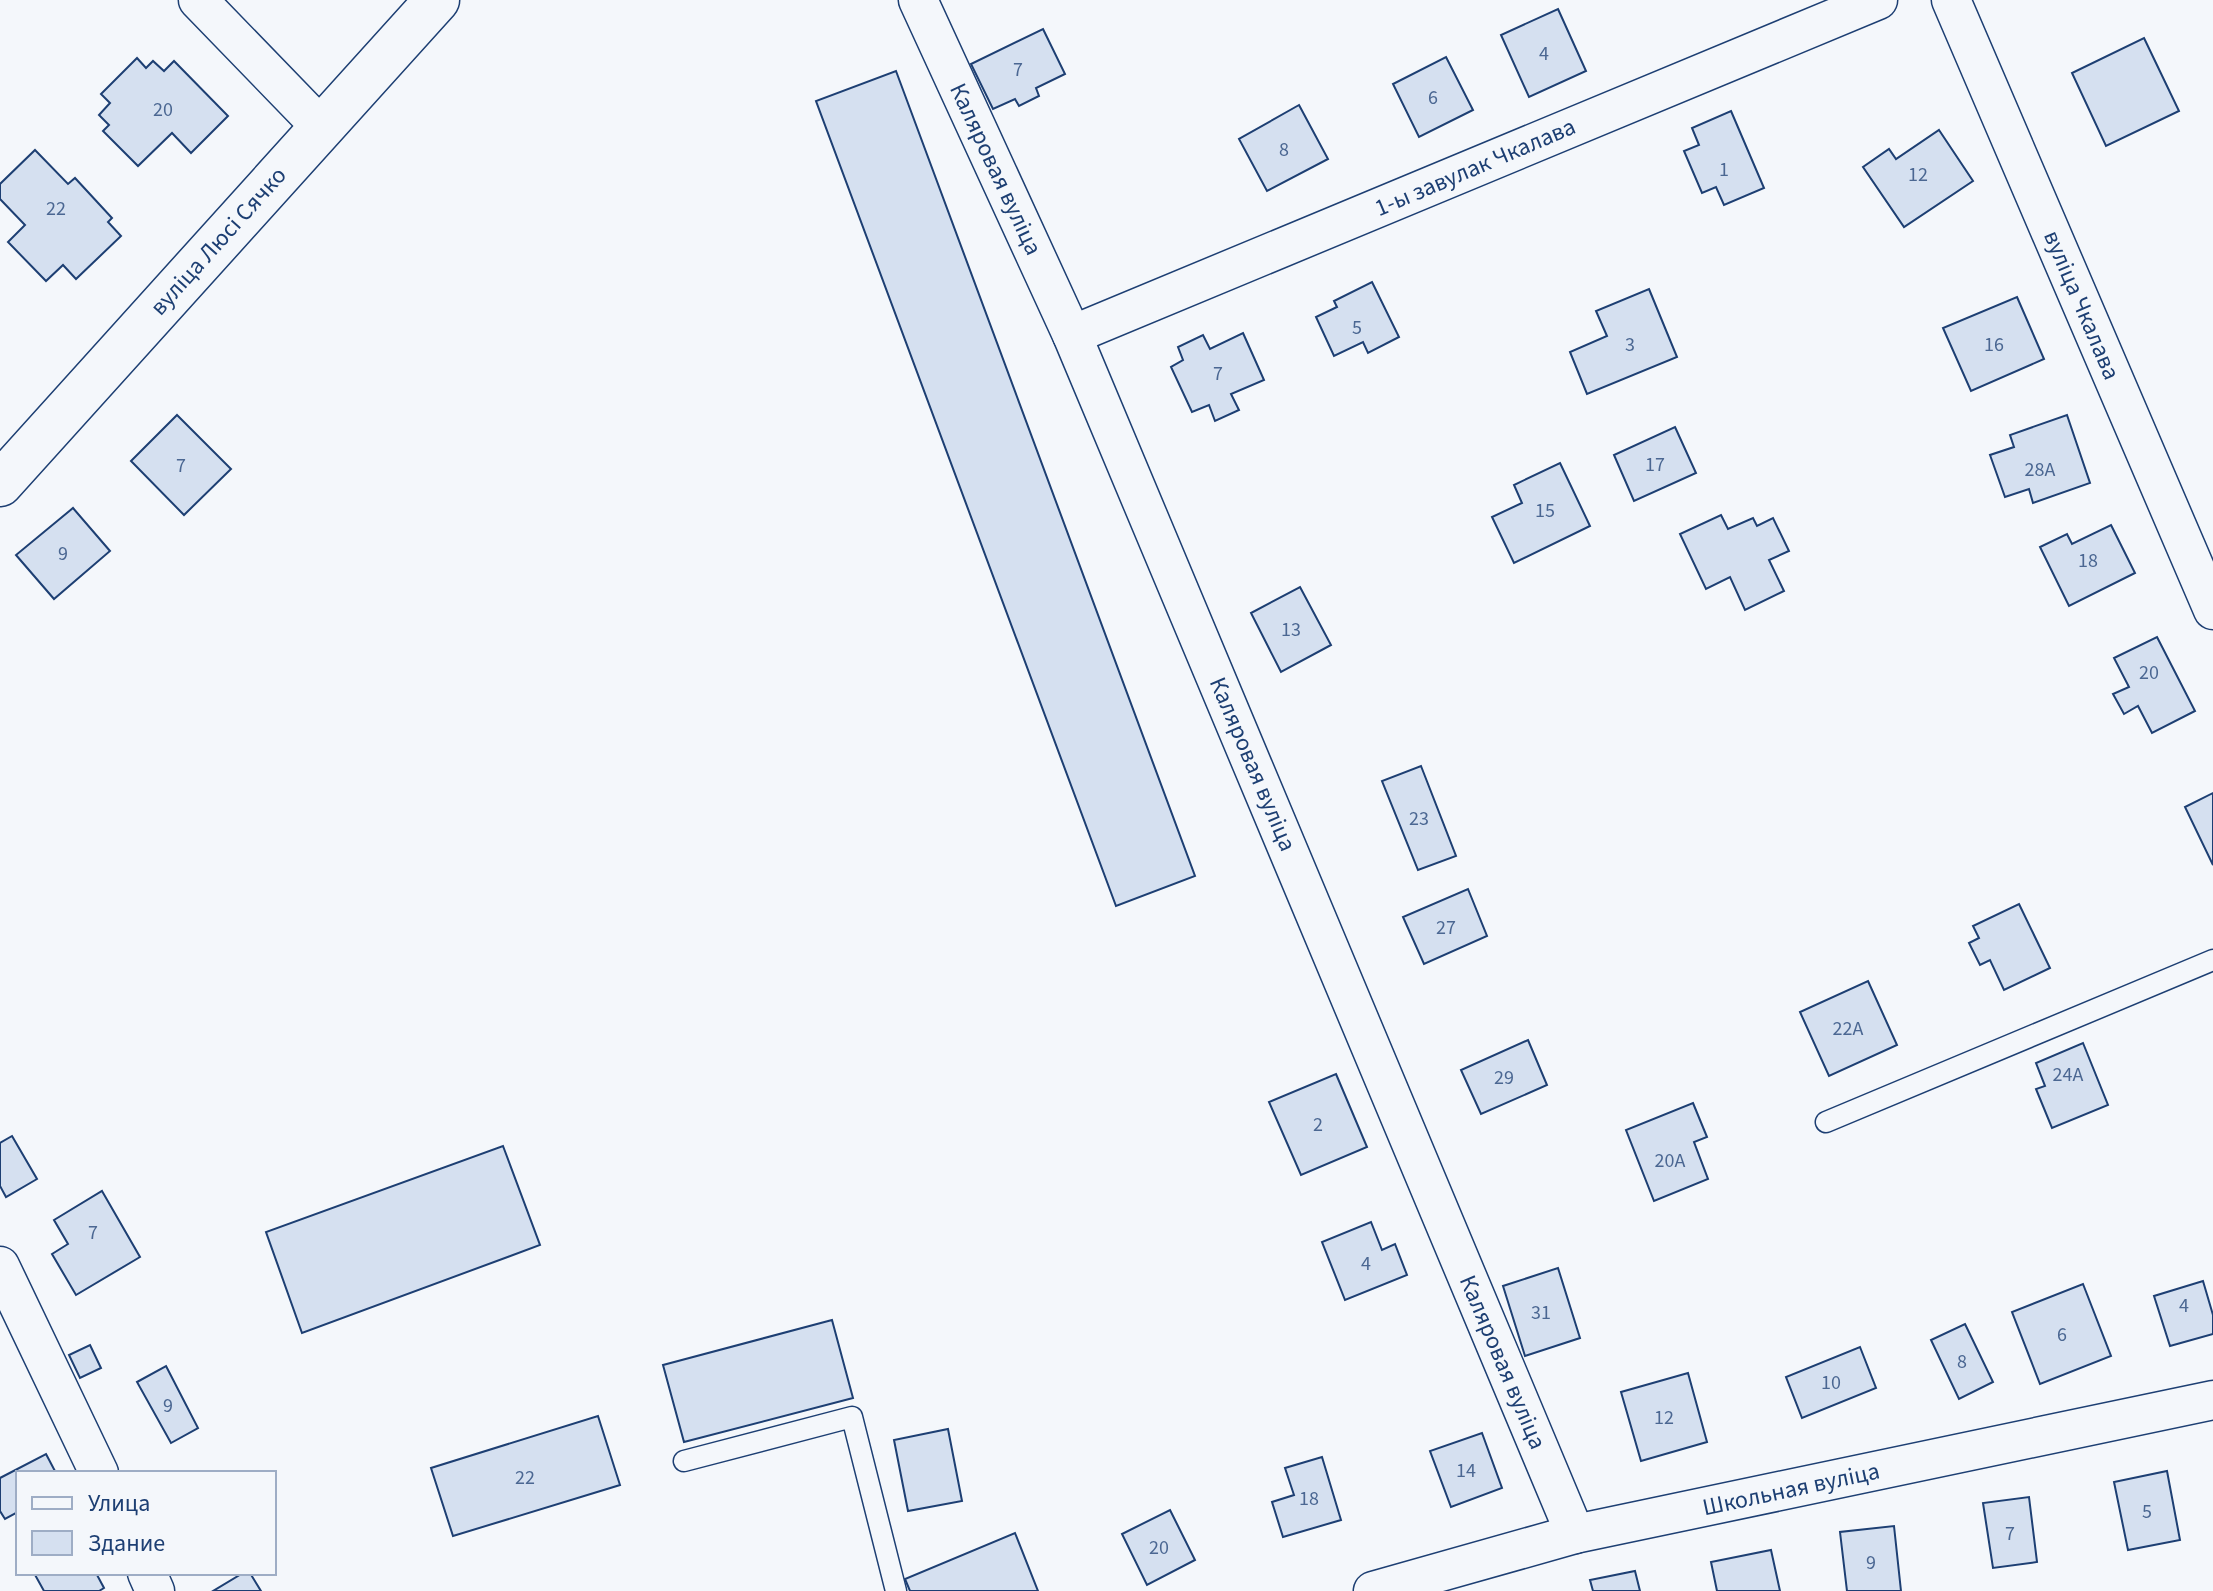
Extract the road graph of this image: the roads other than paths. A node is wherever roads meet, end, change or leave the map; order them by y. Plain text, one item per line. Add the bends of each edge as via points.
1 (198, 0) edge
2 (437, 0) edge
3 (918, 0) edge
4 (1878, 0) edge
5 (1951, 0) edge
6 (321, 127) junction
7 (1072, 335) junction
8 (0, 484) edge
9 (2213, 610) edge
10 (2213, 960) edge
11 (1826, 1122) dead end
12 (0, 1266) edge
13 (2213, 1400) edge
14 (684, 1461) dead end
15 (98, 1471) edge
16 (1575, 1534) junction
17 (896, 1591) edge
18 (1373, 1591) edge

1 - 6 street
2 - 6 main road, вуліца Люсі Сячко
3 - 7 street, Каляровая вуліца
4 - 7 street, 1-ы завулак Чкалава
5 - 9 street, вуліца Чкалава
6 - 8 main road, вуліца Люсі Сячко
7 - 16 street, Каляровая вуліца
10 - 11 lane
12 - 15 street
13 - 16 street, Школьная вуліца
14 - 17 lane via 852,1417
16 - 18 street, Школьная вуліца

